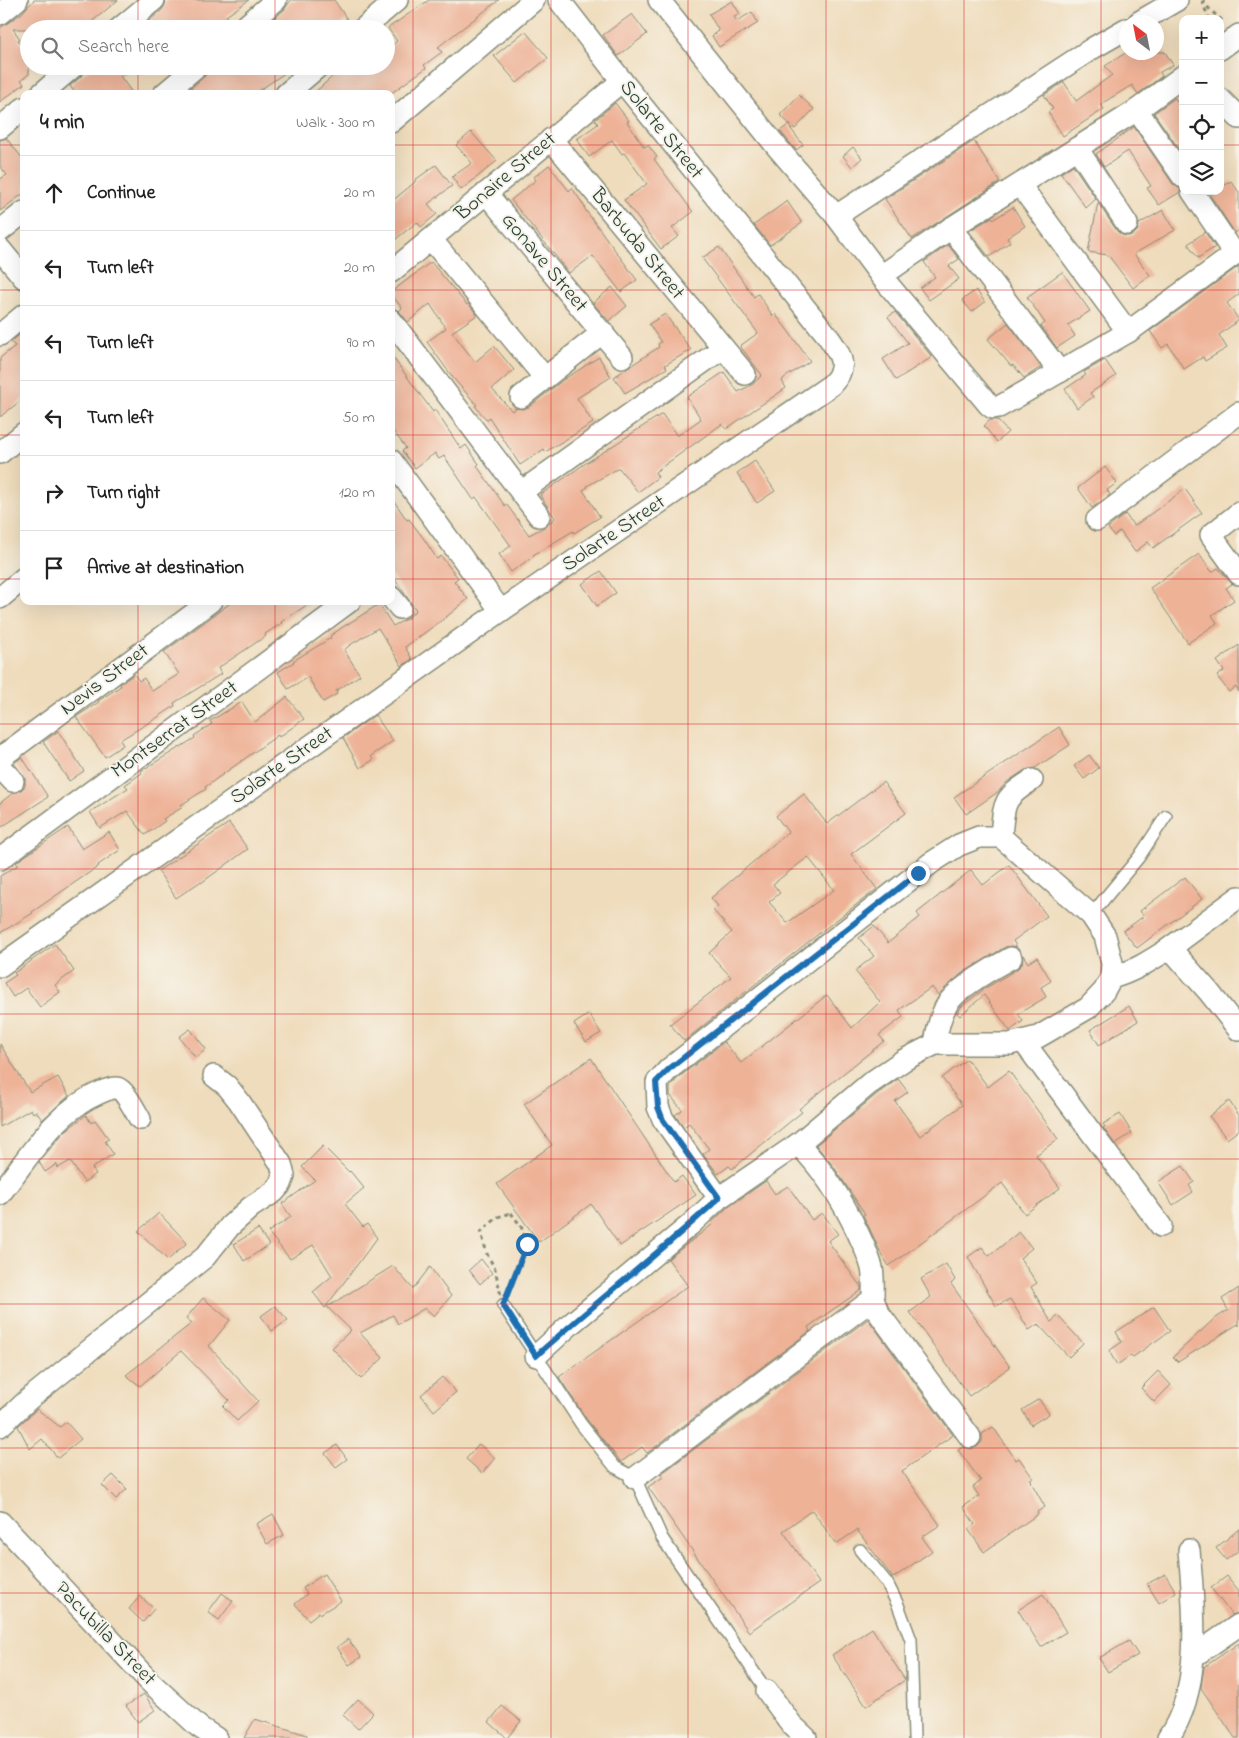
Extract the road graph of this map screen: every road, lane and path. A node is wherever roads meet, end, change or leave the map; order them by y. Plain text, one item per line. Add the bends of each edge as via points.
1 (17, 0) edge
2 (154, 0) edge
3 (276, 0) edge
4 (397, 0) edge
5 (534, 0) edge
6 (558, 0) edge
7 (658, 0) edge
8 (1177, 0) edge
9 (1202, 0) edge
10 (0, 14) edge
11 (1151, 15) edge
12 (1208, 15) edge
13 (130, 20) edge
14 (253, 20) edge
15 (374, 20) edge
16 (1235, 30) edge
17 (1119, 33) edge
18 (1224, 44) edge
19 (63, 75) edge
20 (186, 75) edge
21 (308, 75) edge
22 (622, 81) junction
23 (1177, 84) edge
24 (46, 90) edge
25 (169, 90) edge
26 (291, 90) edge
27 (1224, 103) edge
28 (1137, 110) junction
29 (20, 111) edge
30 (1239, 118) edge
31 (395, 119) edge
32 (0, 128) edge
33 (551, 139) junction
34 (1077, 148) junction
35 (1179, 171) edge
36 (1020, 185) junction
37 (486, 193) junction
38 (1195, 195) edge
39 (20, 215) edge
40 (836, 216) junction
41 (1126, 224) dead end
42 (951, 228) junction
43 (0, 232) edge
44 (431, 239) junction
45 (0, 249) edge
46 (1237, 252) edge
47 (395, 269) edge
48 (20, 273) edge
49 (881, 276) junction
50 (20, 318) edge
51 (395, 325) edge
52 (602, 332) junction
53 (1128, 332) junction
54 (0, 335) edge
55 (723, 348) junction
56 (622, 357) dead end
57 (1060, 372) junction
58 (745, 374) dead end
59 (545, 378) junction
60 (521, 397) dead end
61 (1239, 413) edge
62 (20, 436) edge
63 (0, 453) edge
64 (395, 466) edge
65 (521, 492) junction
66 (1239, 513) edge
67 (539, 516) dead end
68 (1097, 520) dead end
69 (1239, 574) edge
70 (20, 581) edge
71 (0, 598) edge
72 (206, 605) edge
73 (345, 605) edge
74 (500, 611) junction
75 (0, 758) edge
76 (1032, 780) dead end
77 (1166, 816) dead end
78 (1002, 837) junction
79 (0, 859) edge
80 (1239, 897) edge
81 (1091, 915) junction
82 (1170, 948) junction
83 (1011, 958) dead end
84 (0, 966) edge
85 (1111, 978) junction
86 (1239, 1030) edge
87 (1023, 1041) junction
88 (934, 1044) junction
89 (214, 1076) dead end
90 (140, 1119) dead end
91 (798, 1144) junction
92 (0, 1194) edge
93 (719, 1198) junction
94 (1160, 1226) dead end
95 (873, 1299) junction
96 (503, 1305) junction
97 (536, 1356) junction
98 (0, 1426) edge
99 (970, 1437) dead end
100 (635, 1478) junction
101 (0, 1522) edge
102 (860, 1550) dead end
103 (1189, 1550) dead end
104 (1239, 1625) edge
105 (1194, 1656) junction
106 (767, 1691) joint
107 (216, 1738) edge
108 (806, 1738) edge
109 (914, 1738) edge
110 (1168, 1738) edge

1 - 10 street
2 - 13 street
3 - 14 street
4 - 15 street
5 - 31 street
6 - 22 street, Solarte Street
7 - 40 street
8 - 11 street
9 - 12 path
9 - 16 path
16 - 18 street
17 - 40 street
19 - 24 street
20 - 25 street
21 - 26 street
22 - 33 street, Bonaire Street
22 - 74 street, Solarte Street via 827,336 842,360 842,369 831,385
23 - 28 street
27 - 30 street
28 - 34 street
28 - 35 street
29 - 32 street
33 - 37 street, Bonaire Street
33 - 55 street, Barbuda Street
34 - 36 street
34 - 41 street
36 - 42 street
36 - 53 street
37 - 44 street, Bonaire Street
37 - 52 street, Gonave Street
38 - 46 street
39 - 43 street
40 - 49 street
42 - 49 street
42 - 57 street
44 - 47 street, Bonaire Street
44 - 59 street
45 - 48 street
46 - 53 street
49 - 57 street via 993,408
50 - 54 street
51 - 65 street
52 - 56 street, Gonave Street
52 - 59 street, Gonave Street
53 - 57 street
55 - 58 street, Barbuda Street
55 - 65 street
59 - 60 street, Gonave Street
61 - 68 street
62 - 63 street
64 - 74 street
65 - 67 street
66 - 69 street via 1210,535
70 - 71 street
72 - 75 street, Nevis Street
73 - 79 street, Montserrat Street
74 - 84 street, Solarte Street
76 - 78 street via 1013,792 1004,807
77 - 81 lane via 1139,857
78 - 81 street
78 - 93 street via 980,838 959,845 931,863 656,1082 658,1107 663,1120
80 - 82 street
81 - 85 street via 1105,936 1112,963
82 - 85 street via 1142,966
82 - 86 street
83 - 88 street via 992,968 948,1003
85 - 87 street via 1088,1008
87 - 88 street via 991,1045
87 - 94 street
88 - 91 street via 870,1084
89 - 98 street via 239,1100 281,1164 284,1176 281,1184 230,1226 206,1257
90 - 92 street via 119,1088 88,1098 62,1115
91 - 93 street
91 - 95 street via 826,1174 848,1211 872,1269
93 - 97 street
95 - 99 street via 878,1312
95 - 100 street
96 - 96 path via 527,1244 512,1213 498,1217 481,1232 486,1254 495,1269
96 - 97 lane
97 - 100 lane via 581,1424 616,1467
100 - 106 lane via 662,1538
101 - 107 street, Pacubilla Street via 150,1682 199,1727
102 - 109 lane via 887,1583 911,1640
103 - 105 street
104 - 105 street
105 - 110 street via 1184,1703
106 - 108 street

